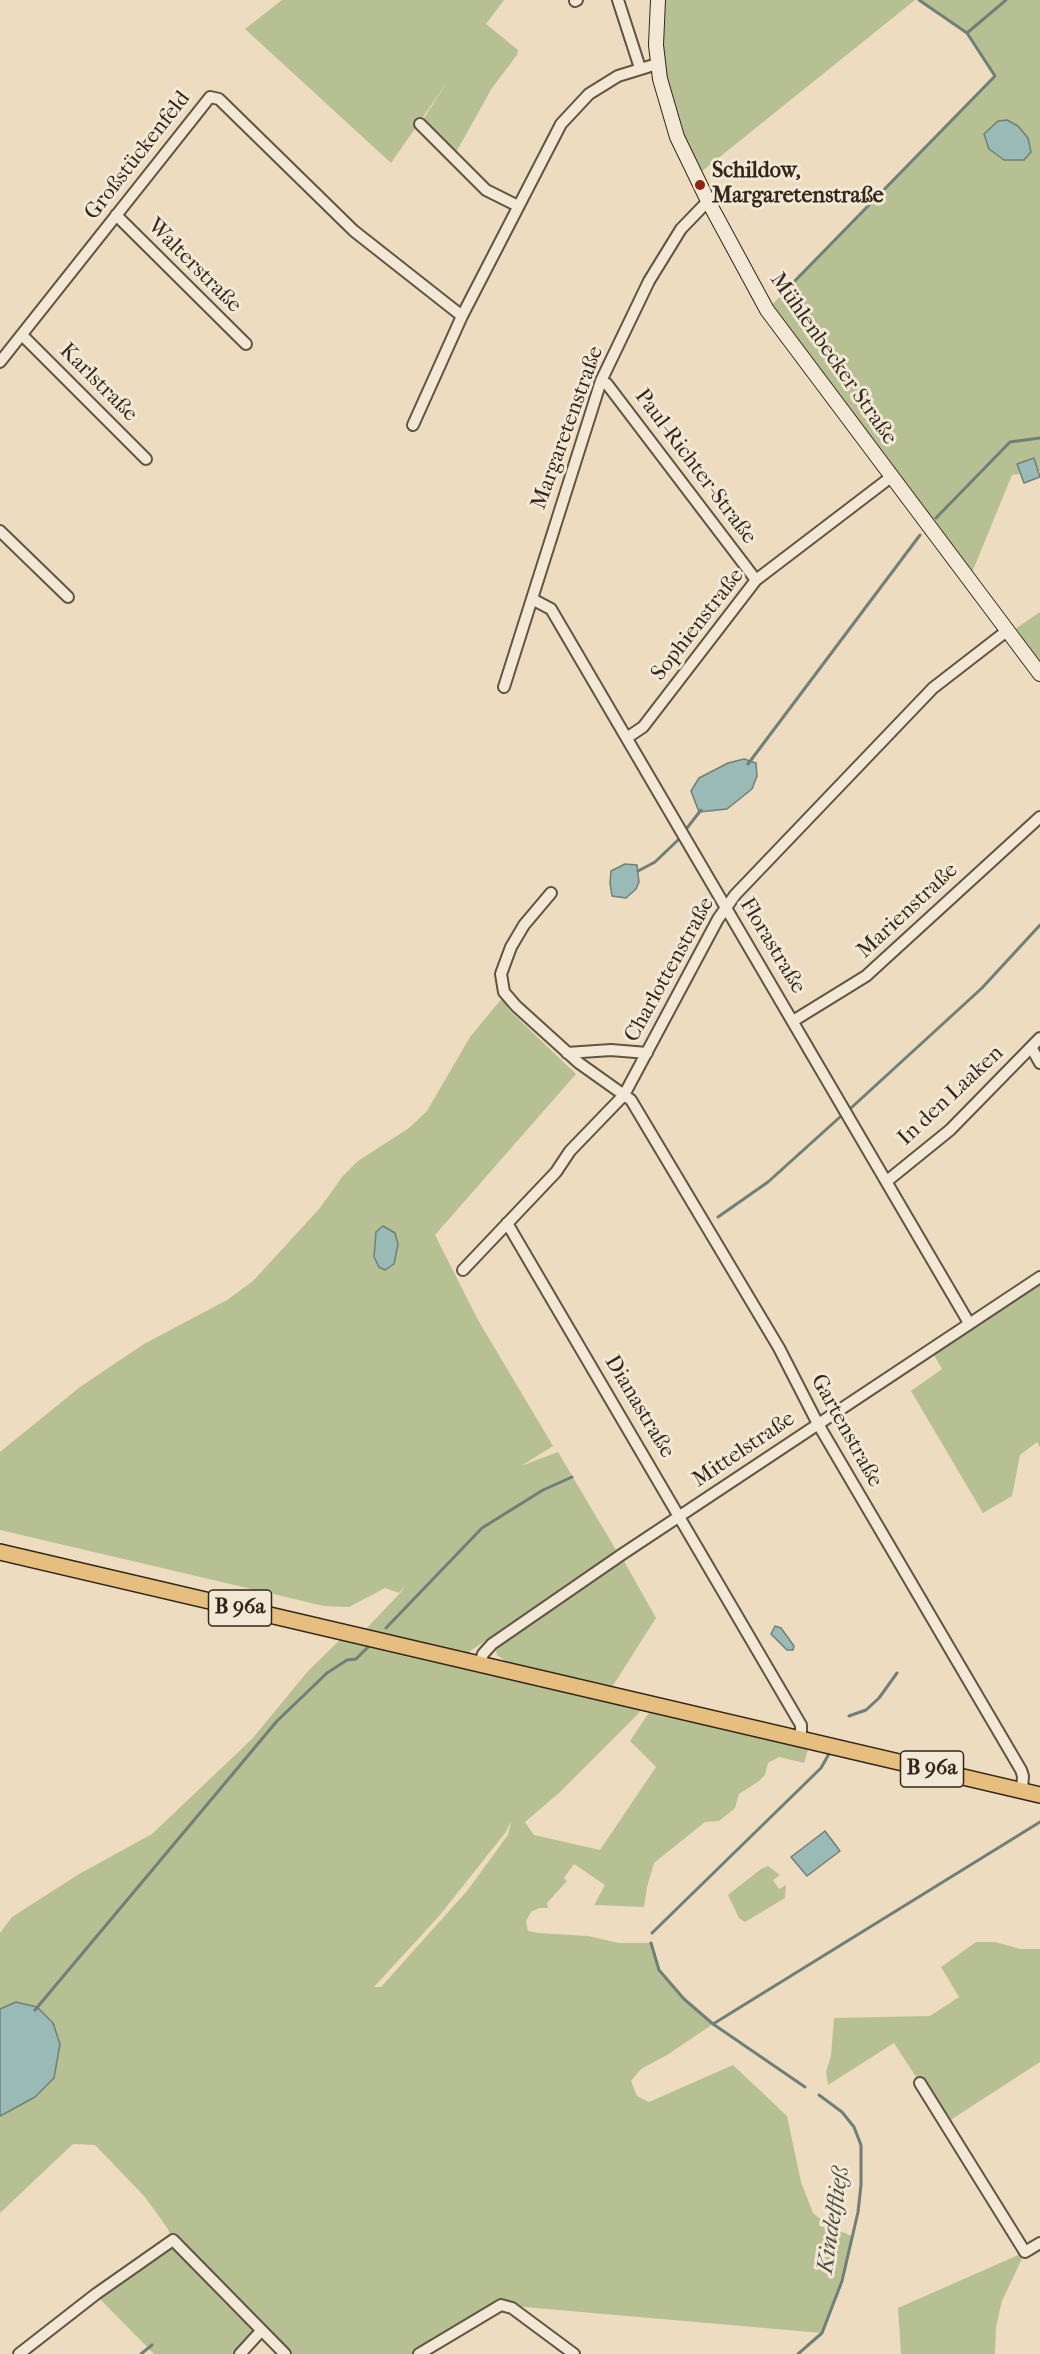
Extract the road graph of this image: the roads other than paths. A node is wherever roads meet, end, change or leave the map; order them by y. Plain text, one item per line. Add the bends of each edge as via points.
1 (618, 0) edge
2 (658, 0) edge
3 (657, 64) junction
4 (640, 68) junction
5 (420, 124) dead end
6 (708, 201) junction
7 (518, 206) junction
8 (116, 215) junction
9 (462, 316) junction
10 (22, 335) junction
11 (246, 344) dead end
12 (0, 362) edge
13 (601, 381) junction
14 (413, 425) dead end
15 (146, 459) dead end
16 (891, 477) junction
17 (0, 531) edge
18 (756, 580) junction
19 (68, 597) dead end
20 (532, 599) junction
21 (1008, 630) junction
22 (1040, 674) edge
23 (504, 687) dead end
24 (628, 737) junction
25 (1040, 817) edge
26 (550, 893) dead end
27 (725, 906) junction
28 (793, 1021) junction
29 (1040, 1038) edge
30 (1031, 1047) junction
31 (567, 1053) junction
32 (647, 1053) junction
33 (1040, 1063) edge
34 (624, 1095) junction
35 (887, 1181) junction
36 (507, 1223) junction
37 (463, 1270) dead end
38 (1040, 1277) edge
39 (969, 1323) junction
40 (818, 1424) junction
41 (681, 1516) junction
42 (0, 1552) edge
43 (480, 1664) junction
44 (801, 1738) junction
45 (1022, 1790) junction
46 (1040, 1795) edge
47 (920, 2083) dead end
48 (1040, 2243) edge
49 (261, 2331) junction
50 (19, 2354) edge
51 (240, 2354) edge
52 (285, 2354) edge
53 (420, 2354) edge
54 (574, 2354) edge

1 - 4 street
2 - 3 main road, Mühlenbecker Straße
3 - 4 street
3 - 6 main road, Mühlenbecker Straße via 677,137
4 - 7 street via 589,94 561,124
5 - 7 street via 486,190
6 - 13 street, Margaretenstraße via 681,229 649,281
6 - 16 main road, Mühlenbecker Straße via 767,310
7 - 9 street
8 - 9 street, Großstückenfeld via 207,99 216,97 354,231
8 - 10 street, Großstückenfeld
8 - 11 street, Walterstraße
9 - 14 street
10 - 12 street, Großstückenfeld
10 - 15 street, Karlstraße
13 - 18 street, Paul-Richter-Straße
13 - 20 street, Margaretenstraße
16 - 18 street, Sophienstraße
16 - 21 main road, Mühlenbecker Straße
17 - 19 street
18 - 24 street, Sophienstraße via 643,727
20 - 23 street, Margaretenstraße
20 - 24 street, Florastraße via 551,609
21 - 22 main road, Mühlenbecker Straße
21 - 27 street, Charlottenstraße via 933,688
24 - 27 street, Florastraße
25 - 28 street, Marienstraße via 866,976
26 - 31 street, Gartenstraße via 511,947 501,974 502,985 516,1006
27 - 28 street, Florastraße
27 - 32 street, Charlottenstraße
28 - 35 street, Florastraße
29 - 30 street, In den Laaken
30 - 33 street
30 - 35 street, In den Laaken via 950,1130
31 - 32 street
31 - 34 street, Gartenstraße
32 - 34 street, Charlottenstraße
34 - 36 street, Charlottenstraße
34 - 40 street, Gartenstraße via 631,1100 779,1348
35 - 39 street, Florastraße
36 - 37 street, Charlottenstraße
36 - 41 street, Dianastraße
38 - 39 street, Mittelstraße
39 - 40 street, Mittelstraße
40 - 41 street, Mittelstraße
40 - 45 street, Gartenstraße via 1021,1770
41 - 43 street, Mittelstraße via 492,1644
41 - 44 street, Dianastraße via 801,1725
42 - 43 main road, B 96a
43 - 44 main road, B 96a
44 - 45 main road, B 96a
45 - 46 main road, B 96a
47 - 48 street via 1025,2252
49 - 50 street via 173,2240
49 - 51 street
49 - 52 street
53 - 54 street via 501,2305 512,2308

